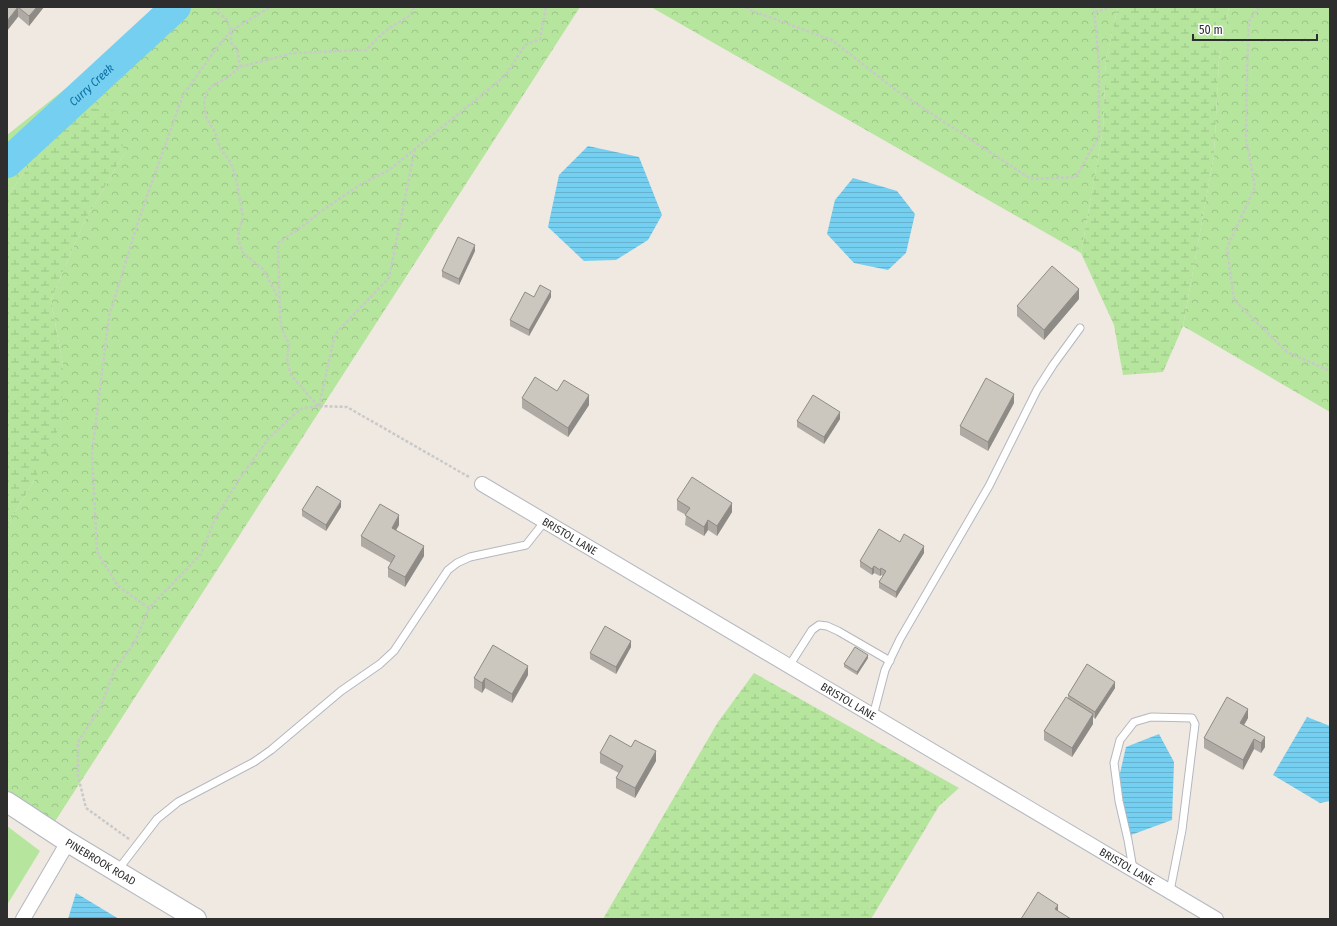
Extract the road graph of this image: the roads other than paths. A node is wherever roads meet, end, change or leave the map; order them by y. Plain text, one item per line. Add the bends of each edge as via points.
1 (1080, 328) dead end
2 (482, 484) road end
3 (545, 521) junction
4 (890, 661) junction
5 (789, 666) junction
6 (873, 716) junction
7 (7, 802) edge
8 (68, 842) junction
9 (1133, 870) junction
10 (117, 872) junction
11 (1170, 892) junction
12 (23, 919) edge
13 (196, 919) edge
14 (1216, 919) edge

1 - 4 lane via 1037,390 989,486 900,639
2 - 3 street, BRISTOL LANE
3 - 5 street, BRISTOL LANE
3 - 10 lane via 526,545 470,557 448,570 394,650 380,664 341,691 254,762 178,802 157,819
4 - 5 lane via 838,631 819,625 812,630
4 - 6 lane via 881,683
5 - 6 street, BRISTOL LANE
6 - 9 street, BRISTOL LANE
7 - 8 street, PINEBROOK ROAD
8 - 10 street, PINEBROOK ROAD
8 - 12 street
9 - 11 street, BRISTOL LANE
9 - 11 lane via 1118,801 1114,763 1120,740 1134,722 1151,717 1192,718 1195,724 1182,830
10 - 13 street, PINEBROOK ROAD
11 - 14 street, BRISTOL LANE

